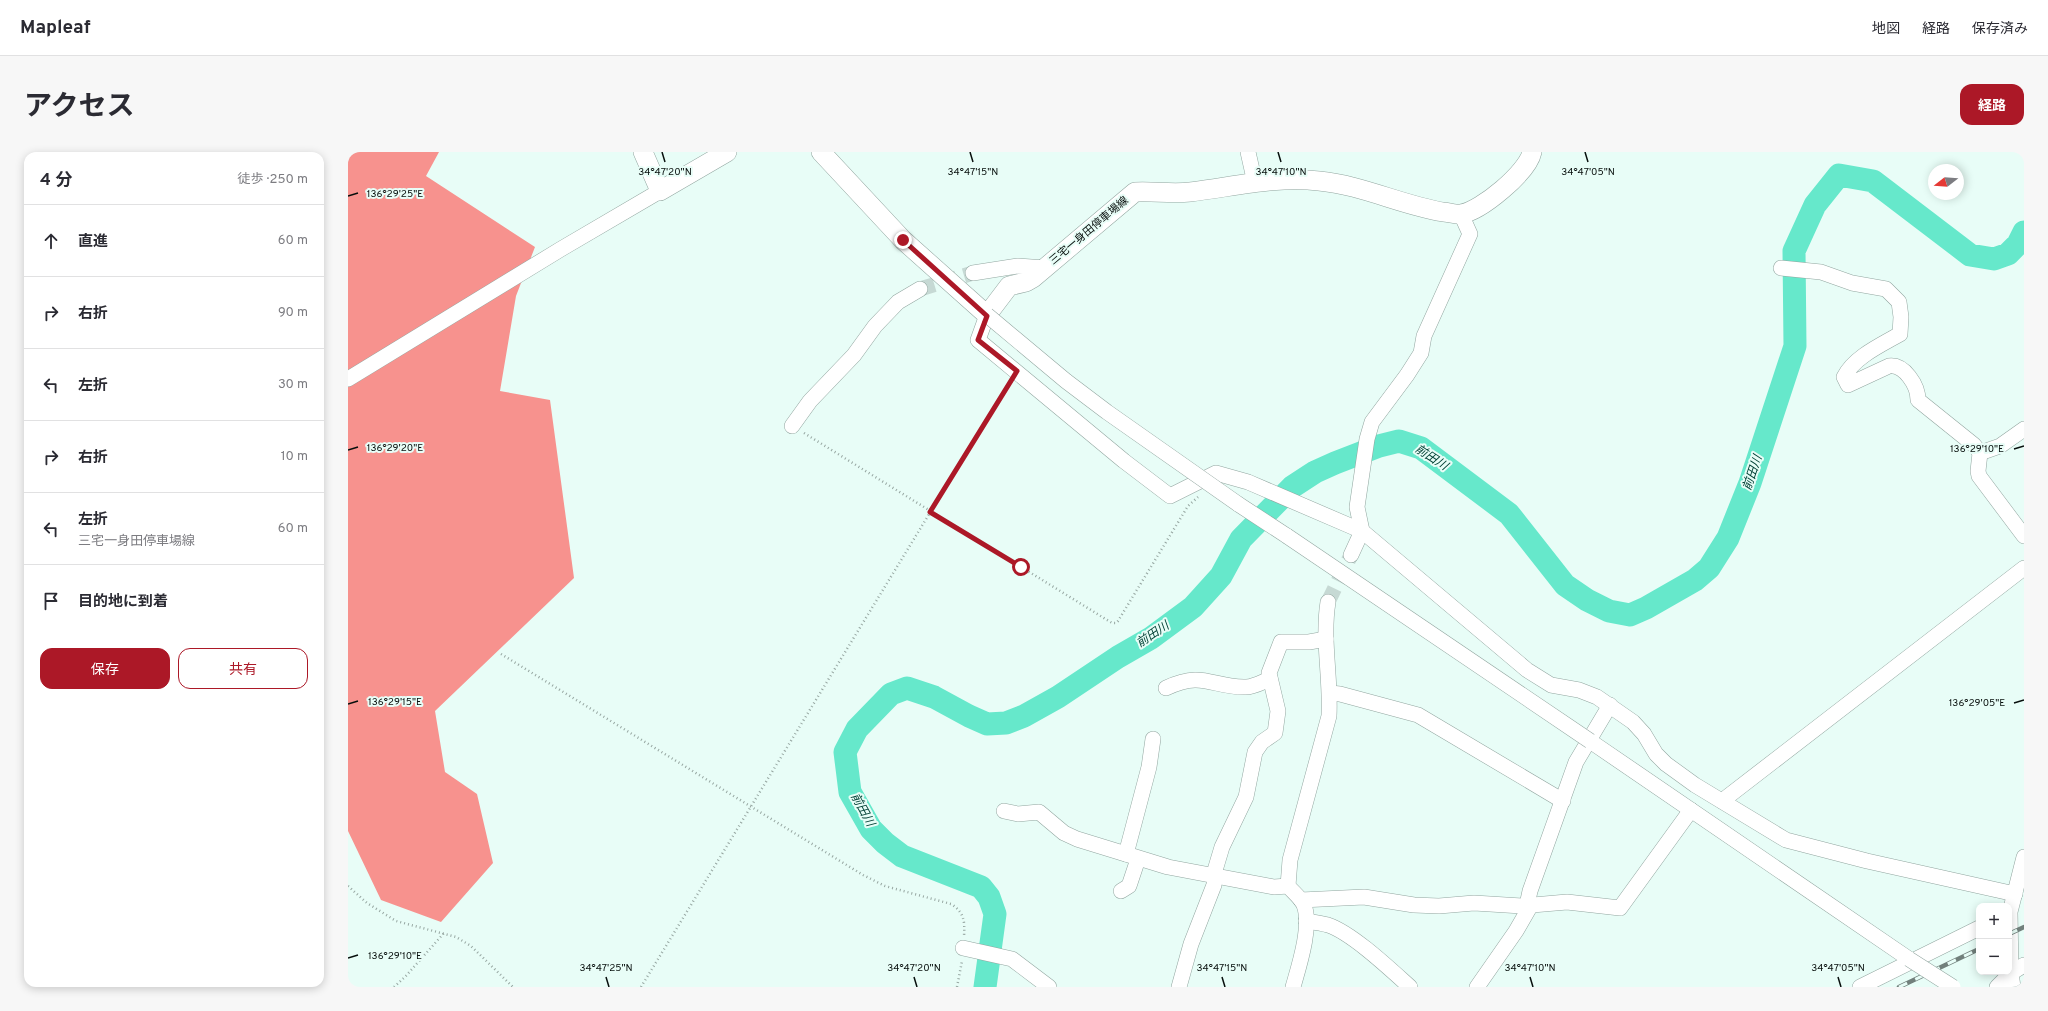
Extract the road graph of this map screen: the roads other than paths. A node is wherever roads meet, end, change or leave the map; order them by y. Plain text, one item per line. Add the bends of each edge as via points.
1 (642, 152) edge
2 (727, 152) edge
3 (821, 152) edge
4 (1248, 152) edge
5 (1532, 152) edge
6 (1255, 183) junction
7 (660, 191) junction
8 (1461, 214) junction
9 (1045, 268) junction
10 (1782, 268) dead end
11 (972, 273) tunnel mouth
12 (920, 289) tunnel mouth
13 (987, 316) junction
14 (348, 380) edge
15 (792, 426) road end
16 (2024, 429) edge
17 (1980, 453) junction
18 (1362, 531) junction
19 (2024, 536) edge
20 (1351, 555) tunnel mouth
21 (2024, 568) edge
22 (1328, 602) tunnel mouth
23 (1326, 639) junction
24 (1270, 679) junction
25 (1166, 688) dead end
26 (1330, 693) junction
27 (1610, 705) junction
28 (1153, 739) dead end
29 (1590, 741) junction
30 (1563, 801) junction
31 (1722, 801) junction
32 (1691, 810) junction
33 (1004, 811) dead end
34 (1132, 856) junction
35 (2024, 857) edge
36 (1214, 877) junction
37 (1288, 886) junction
38 (1121, 891) dead end
39 (2015, 894) junction
40 (1300, 900) junction
41 (1529, 905) junction
42 (2014, 910) edge
43 (1306, 921) junction
44 (1976, 930) edge
45 (969, 950) road end
46 (2024, 966) edge
47 (2012, 980) edge
48 (1049, 987) edge
49 (1179, 987) edge
50 (1293, 987) edge
51 (1410, 987) edge
52 (1477, 987) edge
53 (1860, 987) edge
54 (1953, 987) edge
55 (1997, 987) edge

1 - 7 main road
2 - 7 main road
3 - 13 main road via 903,240
4 - 6 street
5 - 8 main road via 1516,179 1475,208
6 - 8 main road, 三宅一身田停車場線 via 1276,179 1348,184 1427,209
6 - 9 main road, 三宅一身田停車場線 via 1187,192 1135,192
7 - 14 street
8 - 18 street via 1470,234 1424,336 1421,353 1372,422 1357,507
9 - 11 street via 1018,266
9 - 13 main road, 三宅一身田停車場線 via 1026,282 1009,286
10 - 17 street via 1821,272 1890,292 1899,302 1900,334 1855,364 1844,377 1848,385 1888,366 1895,365 1903,369 1915,388 1918,400 1974,445
12 - 15 street via 898,302 875,326 854,355 810,401
13 - 18 street via 978,340 1170,496 1216,473 1248,482
13 - 29 street, bridge via 1066,381 1114,416 1333,568
16 - 17 street via 2000,446
17 - 19 street via 1979,476
18 - 20 street
18 - 27 street via 1527,670 1552,685 1590,693
21 - 31 street
22 - 23 street
23 - 24 street via 1281,642 1271,668
23 - 26 street
24 - 25 street via 1246,687 1193,679
24 - 36 street via 1278,711 1275,733 1262,742 1255,752 1246,797 1222,847
26 - 30 street via 1418,715
26 - 37 street via 1326,731 1290,860
27 - 29 street
27 - 31 street via 1633,722 1666,764
28 - 34 street
29 - 30 street via 1576,762
29 - 32 street
30 - 41 street via 1530,891
31 - 39 street via 1791,842
32 - 41 street via 1620,908 1567,902
32 - 54 street, bridge
33 - 34 street via 1018,814 1039,812 1064,833
34 - 36 street
34 - 38 street via 1128,886
35 - 39 street
36 - 37 street via 1274,887
36 - 49 street via 1214,885 1191,944
37 - 40 street
39 - 42 street
40 - 41 street via 1364,898 1414,905
40 - 43 street via 1304,905
41 - 52 street via 1516,931
42 - 47 street
43 - 50 street
43 - 51 street via 1328,925 1356,942 1386,964
44 - 53 street
45 - 48 street via 1012,959
46 - 47 street
47 - 55 street

